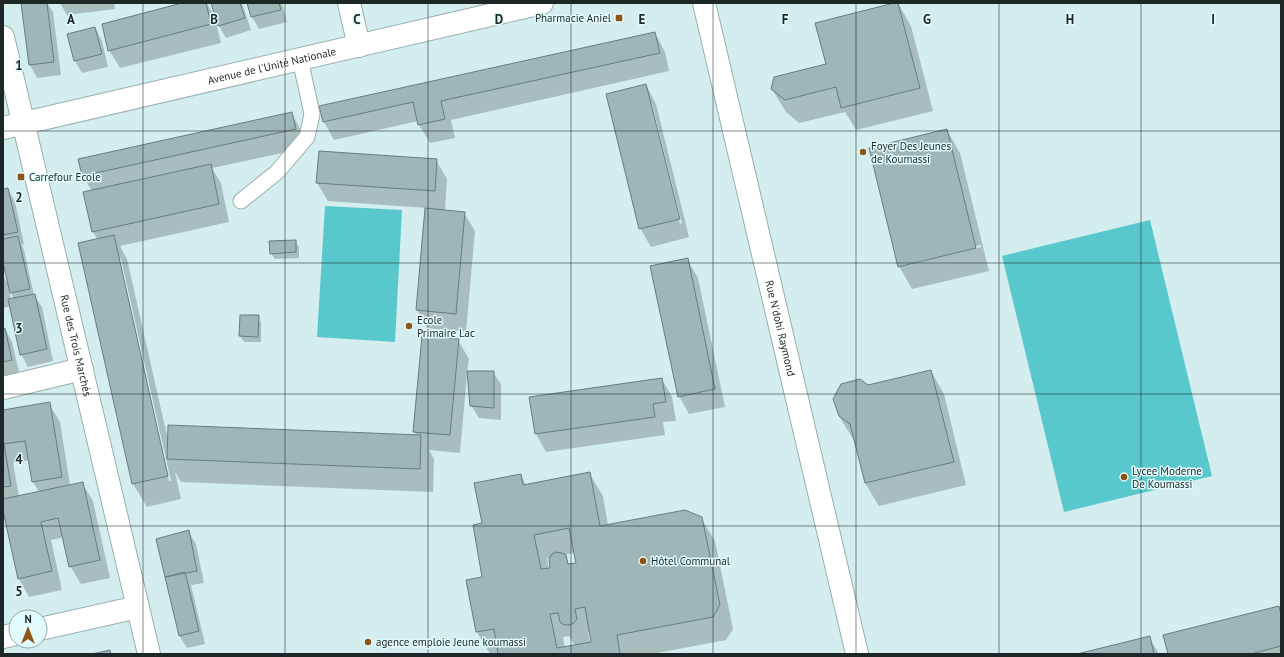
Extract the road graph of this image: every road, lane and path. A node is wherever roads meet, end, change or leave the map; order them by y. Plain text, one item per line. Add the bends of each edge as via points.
1 (348, 3) edge
2 (542, 3) edge
3 (704, 3) edge
4 (3, 37) edge
5 (359, 46) junction
6 (300, 59) junction
7 (13, 126) edge
8 (240, 201) dead end
9 (82, 369) junction
10 (3, 388) edge
11 (138, 606) junction
12 (48, 627) edge
13 (149, 654) edge
14 (857, 654) edge

1 - 5 street
2 - 5 street, Avenue de l'Unité Nationale
3 - 14 street, Rue N'dohi Raymond
4 - 7 street, Rue des Trois Marchés
5 - 6 street, Avenue de l'Unité Nationale
6 - 7 street, Avenue de l'Unité Nationale
6 - 8 lane via 312,114 307,137 277,172
7 - 9 street, Rue des Trois Marchés
9 - 10 street
9 - 11 street, Rue des Trois Marchés
11 - 12 street
11 - 13 street, Rue des Trois Marchés

